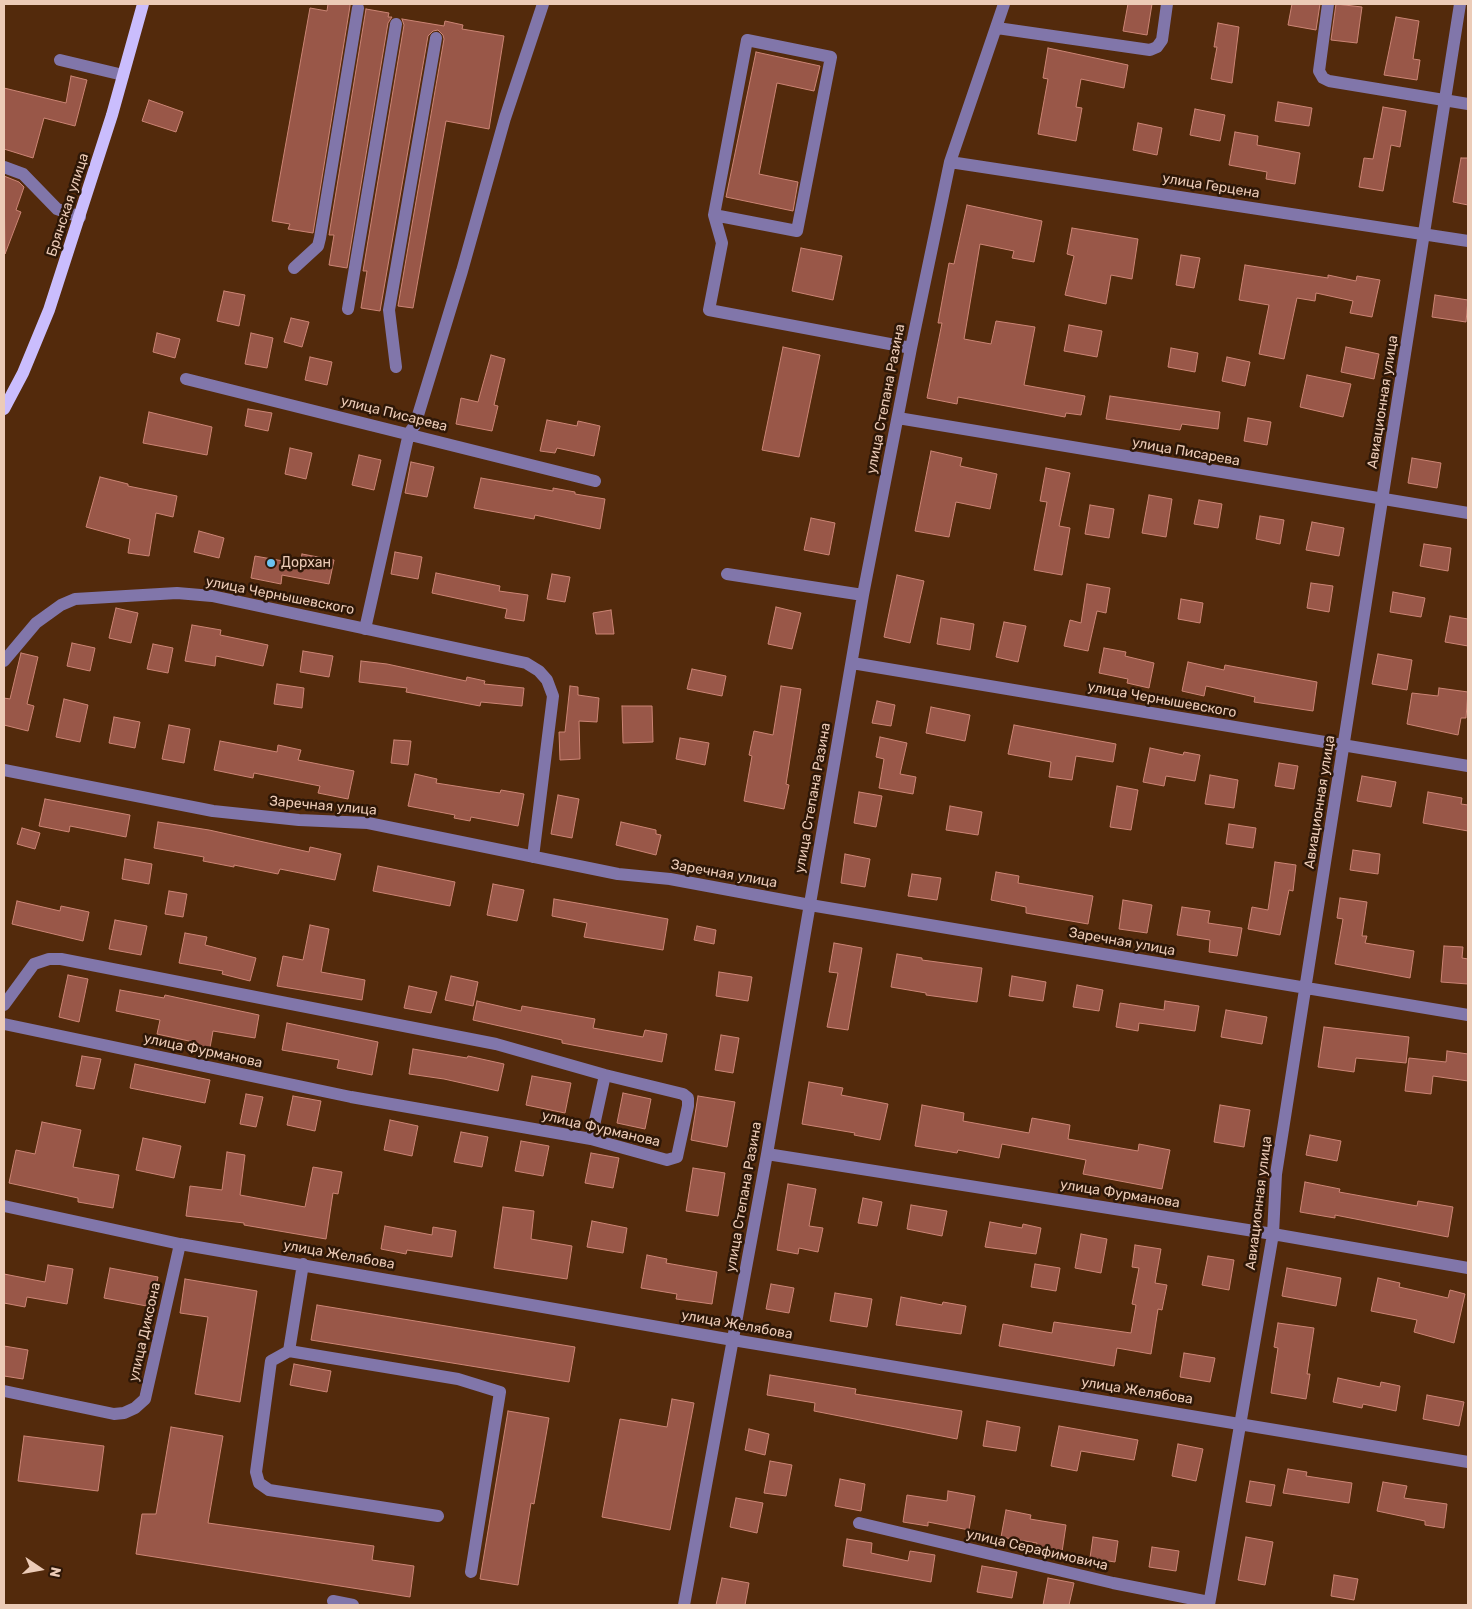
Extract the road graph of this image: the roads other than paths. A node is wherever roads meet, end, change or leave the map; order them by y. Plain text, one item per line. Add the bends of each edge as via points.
1 (143, 4) edge
2 (543, 4) edge
3 (1004, 4) edge
4 (1167, 4) edge
5 (1328, 4) edge
6 (1460, 4) edge
7 (358, 8) dead end
8 (396, 24) dead end
9 (997, 28) junction
10 (436, 38) dead end
11 (60, 60) dead end
12 (123, 75) junction
13 (1444, 100) junction
14 (1468, 104) edge
15 (950, 162) junction
16 (4, 167) edge
17 (714, 215) junction
18 (80, 217) junction
19 (1424, 233) junction
20 (1468, 241) edge
21 (294, 268) dead end
22 (348, 308) dead end
23 (910, 348) junction
24 (396, 366) dead end
25 (186, 379) dead end
26 (4, 409) edge
27 (898, 418) junction
28 (409, 433) junction
29 (595, 481) dead end
30 (1383, 500) junction
31 (1468, 514) edge
32 (727, 574) dead end
33 (863, 595) junction
34 (365, 629) junction
35 (4, 661) edge
36 (852, 663) junction
37 (1345, 746) junction
38 (1468, 766) edge
39 (4, 770) edge
40 (533, 857) junction
41 (810, 905) junction
42 (1305, 988) junction
43 (4, 1005) edge
44 (1468, 1014) edge
45 (4, 1024) edge
46 (605, 1075) junction
47 (591, 1139) junction
48 (767, 1154) junction
49 (4, 1206) edge
50 (1272, 1234) junction
51 (180, 1244) junction
52 (303, 1264) junction
53 (1468, 1268) edge
54 (734, 1340) junction
55 (289, 1351) junction
56 (4, 1391) edge
57 (1241, 1424) junction
58 (1468, 1462) edge
59 (438, 1516) dead end
60 (859, 1523) dead end
61 (471, 1572) dead end
62 (333, 1601) dead end
63 (1209, 1604) edge
64 (353, 1605) edge
65 (684, 1605) edge

1 - 12 main road, Брянская улица
2 - 28 street via 504,118 415,425
3 - 9 street, улица Степана Разина
4 - 9 street via 1162,40 1150,50
5 - 13 street via 1319,71 1323,78
6 - 13 street, Авиационная улица
7 - 21 street via 320,238 318,246
8 - 22 street
9 - 15 street, улица Степана Разина
10 - 24 street via 389,310
11 - 12 street
12 - 18 main road, Брянская улица
13 - 14 street
13 - 19 street, Авиационная улица
15 - 19 street, улица Герцена
15 - 23 street, улица Степана Разина
16 - 18 street via 23,174 57,209
17 - 17 street via 797,231 831,57 748,40
17 - 23 street via 722,243 709,310
18 - 26 main road, Брянская улица via 49,310
19 - 20 street, улица Герцена
19 - 30 street, Авиационная улица
23 - 27 street, улица Степана Разина
25 - 28 street, улица Писарева
27 - 30 street, улица Писарева
27 - 33 street, улица Степана Разина
28 - 29 street, улица Писарева
28 - 34 street
30 - 31 street, улица Писарева
30 - 37 street, Авиационная улица
32 - 33 street
33 - 36 street, улица Степана Разина
34 - 35 street, улица Чернышевского via 212,596 177,593 94,596 61,605 36,623
34 - 40 street, улица Чернышевского via 526,663 547,680 552,696
36 - 37 street, улица Чернышевского
36 - 41 street, улица Степана Разина
37 - 38 street, улица Чернышевского
37 - 42 street, Авиационная улица
39 - 40 street, Заречная улица via 194,808 299,820 368,823
40 - 41 street, Заречная улица
41 - 42 street, Заречная улица
41 - 48 street, улица Степана Разина
42 - 44 street, Заречная улица
42 - 50 street, Авиационная улица via 1276,1174
43 - 46 street, улица Фурманова via 34,964 61,959 496,1044
45 - 47 street, улица Фурманова via 351,1097
46 - 47 street
46 - 47 street, улица Фурманова via 683,1094 688,1098 677,1157 673,1160
48 - 50 street, улица Фурманова
48 - 54 street, улица Степана Разина
49 - 51 street, улица Желябова
50 - 53 street, улица Фурманова
50 - 57 street, Авиационная улица
51 - 52 street, улица Желябова
51 - 56 street, улица Диксона via 145,1399 135,1408 114,1414
52 - 54 street, улица Желябова
52 - 55 street
54 - 57 street, улица Желябова
54 - 65 street, улица Степана Разина
55 - 59 street via 271,1361 256,1472 259,1483 269,1490
55 - 61 street via 458,1379 500,1392
57 - 58 street, улица Желябова
57 - 63 street, Авиационная улица
60 - 63 street, улица Серафимовича
62 - 64 street

